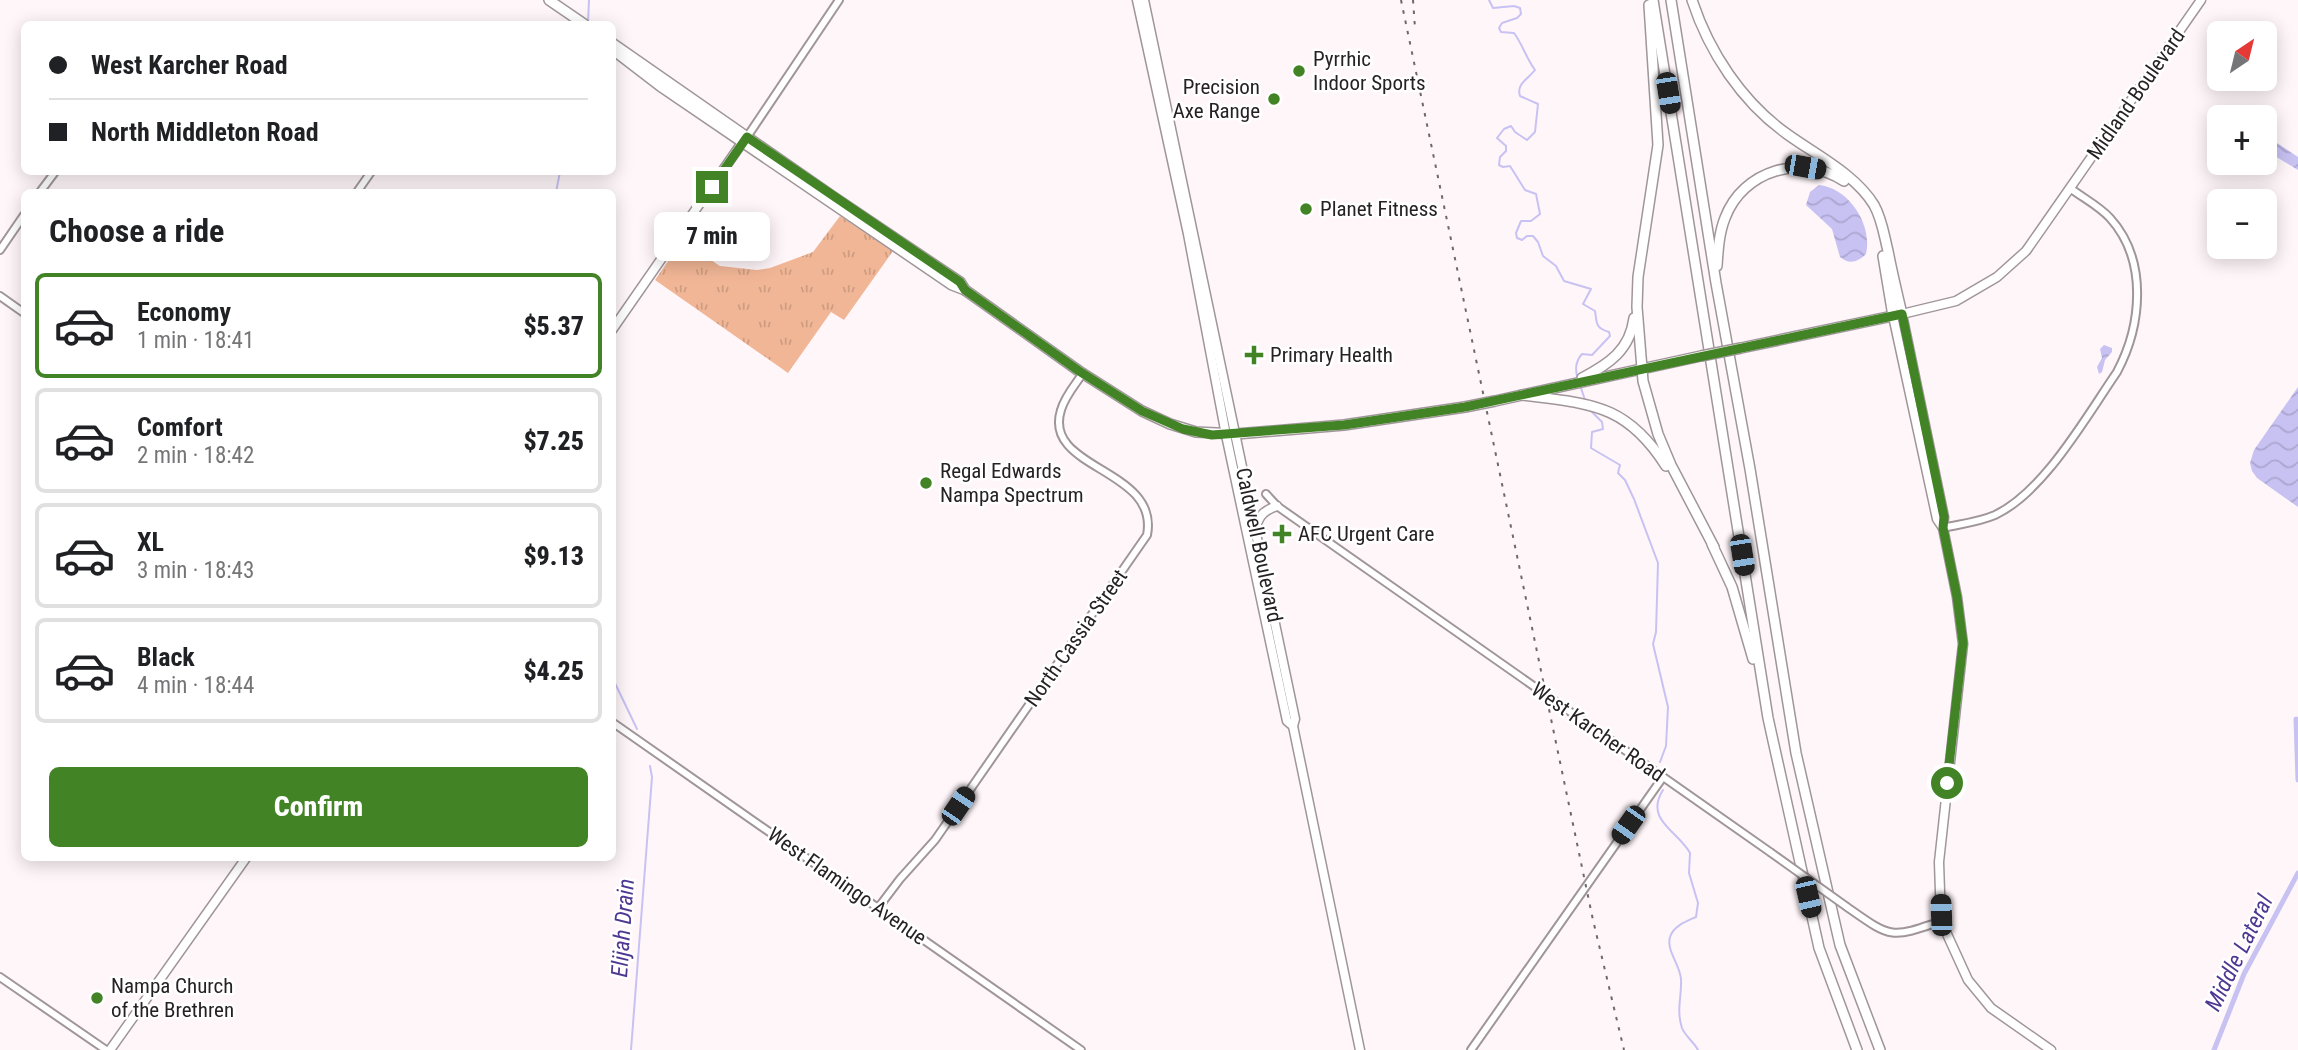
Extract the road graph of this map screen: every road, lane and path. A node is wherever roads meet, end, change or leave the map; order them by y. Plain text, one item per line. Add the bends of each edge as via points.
1 (549, 0) edge
2 (839, 0) edge
3 (1136, 0) edge
4 (1144, 0) edge
5 (1651, 0) edge
6 (1671, 0) edge
7 (1692, 0) edge
8 (2202, 0) edge
9 (580, 21) edge
10 (616, 46) edge
11 (616, 52) edge
12 (745, 140) junction
13 (2070, 188) junction
14 (21, 219) edge
15 (1648, 220) junction
16 (0, 250) edge
17 (1201, 283) junction
18 (1716, 283) junction
19 (965, 290) junction
20 (0, 296) edge
21 (21, 311) edge
22 (1898, 315) junction
23 (616, 324) edge
24 (1643, 368) junction
25 (1083, 373) junction
26 (1571, 384) junction
27 (1522, 395) junction
28 (1914, 411) junction
29 (1231, 434) junction
30 (1929, 446) junction
31 (1266, 494) dead end
32 (1277, 506) junction
33 (1943, 528) junction
34 (1255, 530) junction
35 (1714, 547) junction
36 (1768, 718) junction
37 (616, 725) edge
38 (1293, 726) junction
39 (1663, 777) junction
40 (244, 861) edge
41 (878, 908) junction
42 (1941, 921) junction
43 (0, 977) edge
44 (108, 1050) edge
45 (1081, 1050) edge
46 (1360, 1050) edge
47 (1471, 1050) edge
48 (1857, 1050) edge
49 (1880, 1050) edge
50 (2051, 1050) edge

1 - 9 highway
2 - 12 street
3 - 17 main road
4 - 17 main road
5 - 15 highway via 1658,145
5 - 36 highway
6 - 18 highway
7 - 22 highway via 1729,75 1758,108 1856,183 1874,205 1882,222
8 - 13 main road, Midland Boulevard
10 - 12 highway
11 - 12 highway
12 - 19 highway via 947,282
12 - 19 highway via 960,282
12 - 23 main road
13 - 22 main road, Midland Boulevard via 2026,251 1997,277 1956,301
13 - 33 street via 2107,214 2129,251 2138,291 2126,355 2026,496 1995,515
14 - 16 street
15 - 24 highway via 1638,277
15 - 26 highway via 1627,344 1610,363
17 - 29 main road, Caldwell Boulevard
18 - 22 highway via 1721,231 1738,196 1773,171 1805,167 1852,186 1870,208
18 - 49 highway via 1796,753 1840,945
19 - 25 highway
20 - 21 street
22 - 24 highway, bridge
22 - 28 main road
22 - 30 main road
24 - 26 highway
24 - 35 highway via 1658,434
25 - 29 highway via 1163,421 1196,432
25 - 41 street, North Cassia Street via 1060,412 1060,433 1074,452 1139,497 1149,518 1147,536 935,840
26 - 27 highway
27 - 29 highway, bridge via 1344,425
27 - 35 highway via 1590,404 1625,420 1655,448
28 - 30 main road
28 - 33 main road via 1937,519
29 - 34 main road, Caldwell Boulevard
29 - 38 main road, Caldwell Boulevard via 1287,721
30 - 33 main road
31 - 32 street, West Karcher Road
32 - 34 main road via 1258,518
32 - 39 street, West Karcher Road
33 - 42 main road via 1963,643 1940,862
34 - 38 main road, Caldwell Boulevard
35 - 36 highway via 1732,587
36 - 48 highway via 1819,948
37 - 41 street, West Flamingo Avenue
38 - 46 main road, Caldwell Boulevard
39 - 42 street, West Karcher Road, bridge via 1879,930 1900,934
39 - 47 street
40 - 44 main road
41 - 45 street, West Flamingo Avenue
42 - 50 main road via 1968,980 1992,1008
43 - 44 street

